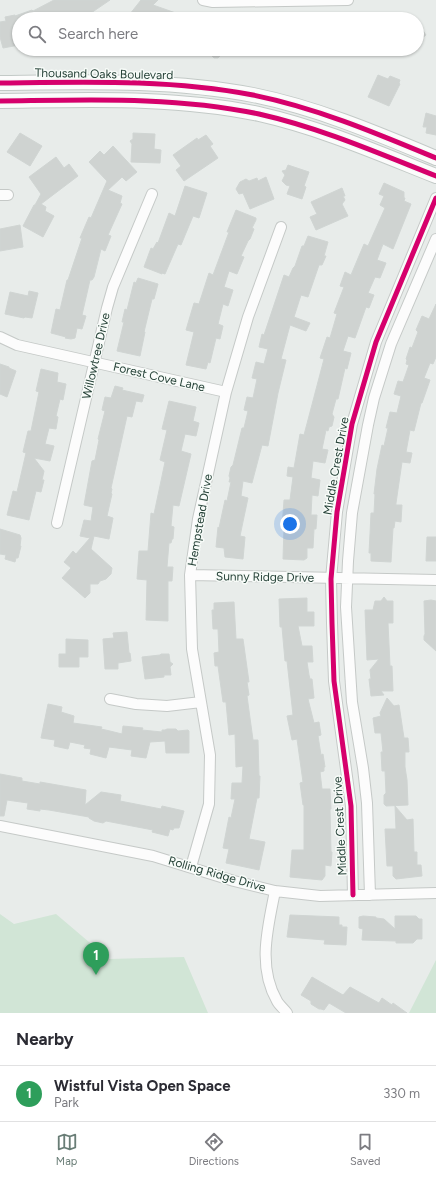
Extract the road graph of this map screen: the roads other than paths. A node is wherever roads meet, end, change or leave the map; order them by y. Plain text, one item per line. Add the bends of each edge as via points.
1 (203, 0) edge
2 (348, 0) edge
3 (0, 83) edge
4 (0, 101) edge
5 (436, 158) edge
6 (436, 176) edge
7 (152, 194) dead end
8 (436, 198) edge
9 (281, 227) dead end
10 (436, 239) edge
11 (0, 337) edge
12 (94, 362) junction
13 (226, 392) junction
14 (360, 394) junction
15 (374, 398) junction
16 (57, 523) dead end
17 (190, 575) junction
18 (331, 579) junction
19 (347, 579) junction
20 (436, 580) edge
21 (110, 699) dead end
22 (201, 702) junction
23 (359, 741) junction
24 (343, 744) junction
25 (0, 826) edge
26 (191, 867) junction
27 (275, 890) junction
28 (436, 894) edge
29 (353, 895) junction
30 (370, 895) junction
31 (287, 1013) edge

1 - 2 street
3 - 5 main road, Thousand Oaks Boulevard via 186,85 254,96 324,114
4 - 6 main road via 153,100 259,114 325,133
7 - 12 street, Willowtree Drive via 114,287
8 - 14 street, Middle Crest Drive via 376,342
9 - 13 street, Hempstead Drive via 248,317
10 - 15 street, Middle Crest Drive via 391,344
11 - 12 street, Forest Cove Lane via 17,345
12 - 13 street, Forest Cove Lane
12 - 16 street, Willowtree Drive
13 - 17 street, Hempstead Drive via 198,519
14 - 15 street
14 - 18 street, Middle Crest Drive via 352,424 338,505
15 - 19 street, Middle Crest Drive via 355,491
17 - 18 street, Sunny Ridge Drive
17 - 22 street, Hempstead Drive via 192,649
18 - 19 street, Sunny Ridge Drive
18 - 24 street, Middle Crest Drive via 334,681
19 - 20 street, Sunny Ridge Drive
19 - 23 street, Middle Crest Drive via 346,607 352,702
21 - 22 street via 167,706
22 - 26 street, Hempstead Drive via 210,755 209,804
23 - 24 street
23 - 30 street, Middle Crest Drive via 367,803
24 - 29 street, Middle Crest Drive via 351,806
25 - 26 street, Rolling Ridge Drive via 152,856
26 - 27 street, Rolling Ridge Drive via 234,881
27 - 29 street, Rolling Ridge Drive via 320,896
27 - 31 street via 265,949 270,985 277,1002
28 - 30 street, Rolling Ridge Drive
29 - 30 street, Rolling Ridge Drive

